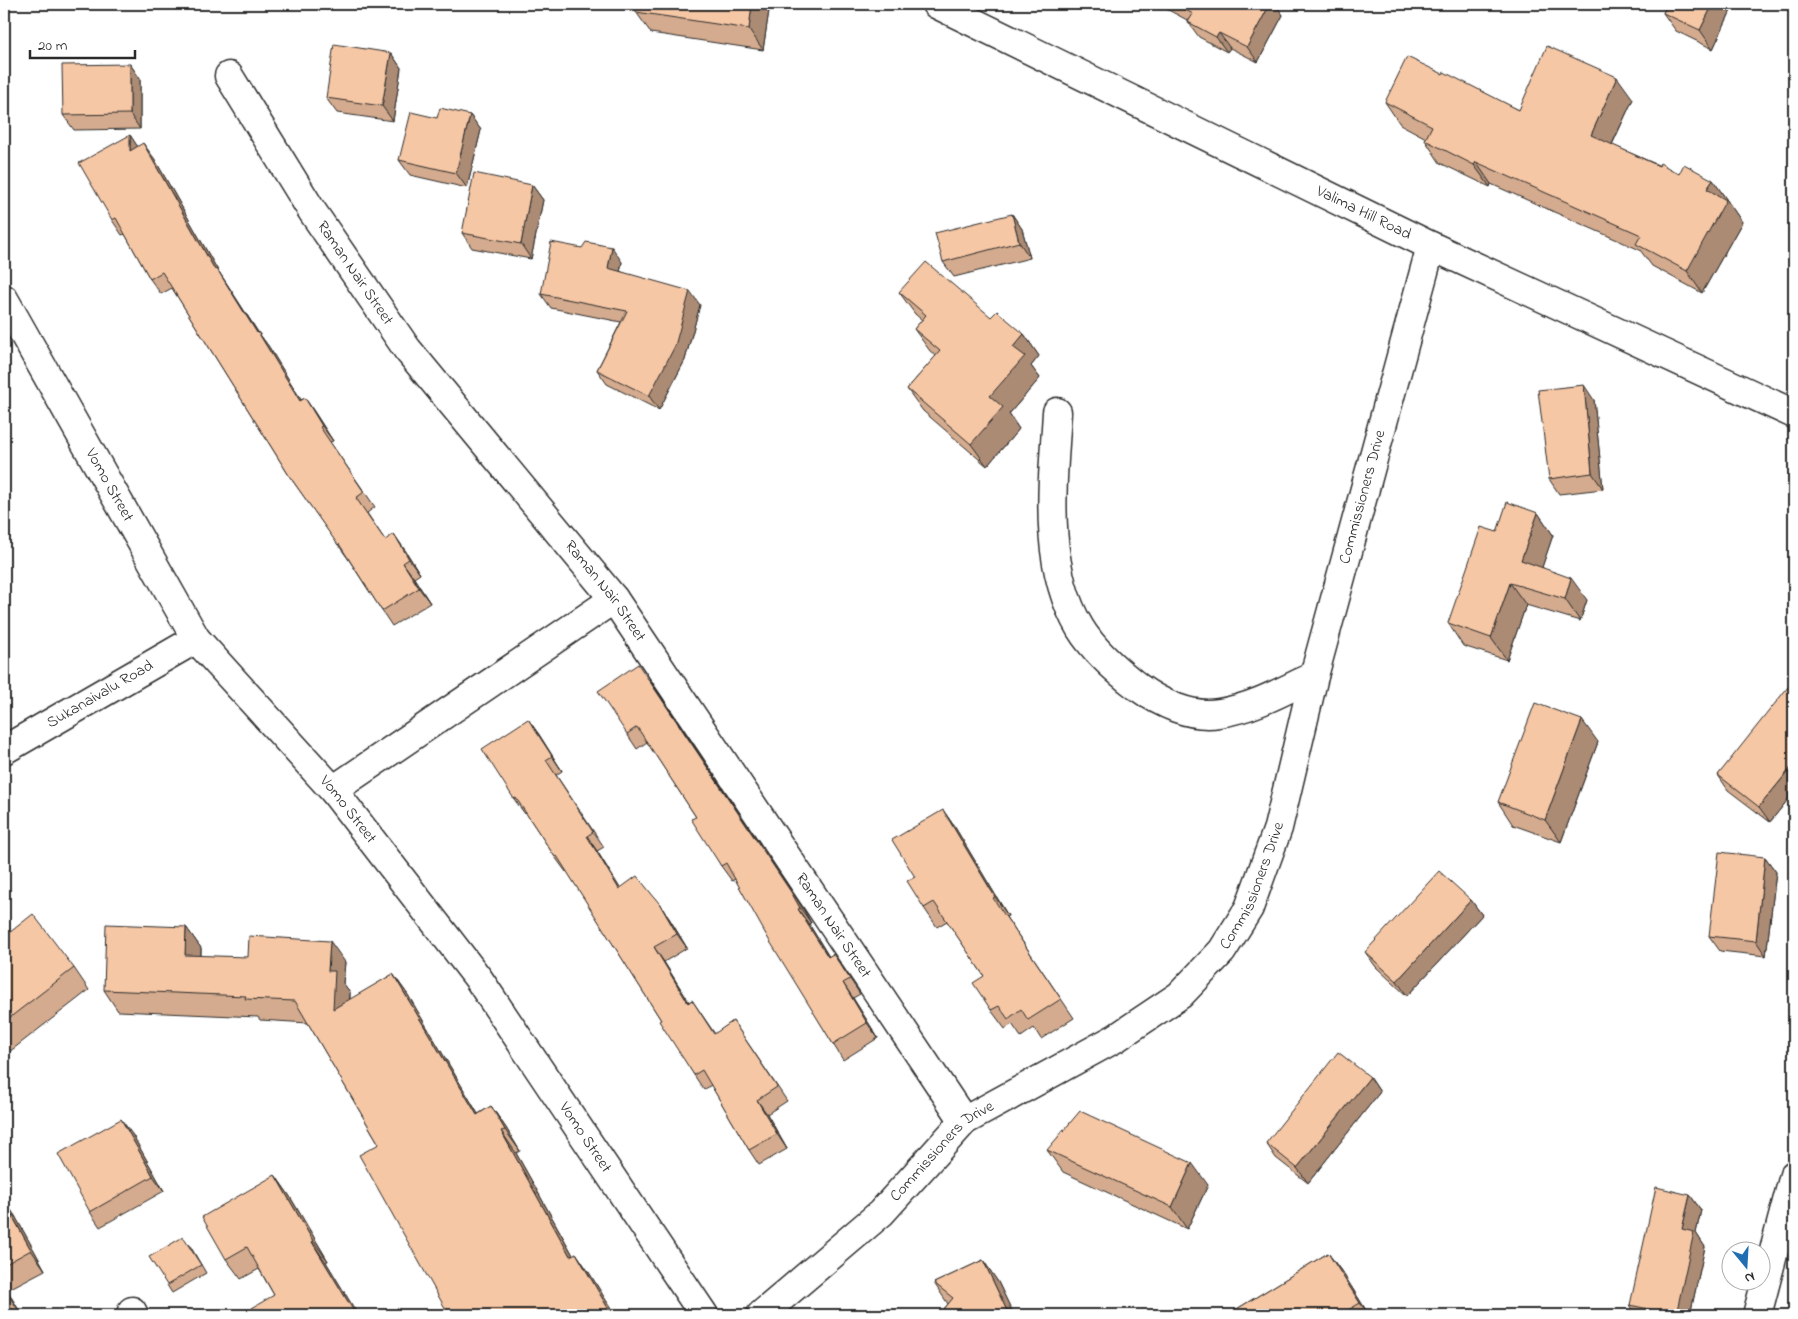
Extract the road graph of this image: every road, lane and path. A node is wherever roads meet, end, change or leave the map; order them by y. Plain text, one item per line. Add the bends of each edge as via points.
1 (936, 4) edge
2 (229, 76) dead end
3 (1431, 246) junction
4 (4, 299) edge
5 (1057, 412) dead end
6 (1794, 414) edge
7 (614, 599) junction
8 (196, 640) junction
9 (1314, 676) junction
10 (4, 750) edge
11 (334, 790) junction
12 (964, 1121) junction
13 (1793, 1184) edge
14 (704, 1315) edge
15 (761, 1315) edge
16 (1757, 1315) edge

1 - 3 street, Valima Hill Road
2 - 7 street, Raman Nair Street via 312,211 407,349
3 - 6 street, Valima Hill Road
3 - 9 street, Commissioners Drive
4 - 8 street, Vomo Street
5 - 9 street via 1052,508 1057,559 1066,599 1080,628 1097,650 1122,675 1152,697 1186,712 1217,714 1250,707
7 - 11 street
7 - 12 street, Raman Nair Street
8 - 10 street, Sukanaivalu Road
8 - 11 street, Vomo Street
9 - 12 street, Commissioners Drive via 1278,828 1249,908 1222,951 1180,994 1116,1038
11 - 14 street, Vomo Street via 478,978
12 - 15 street, Commissioners Drive via 881,1213
13 - 16 street

